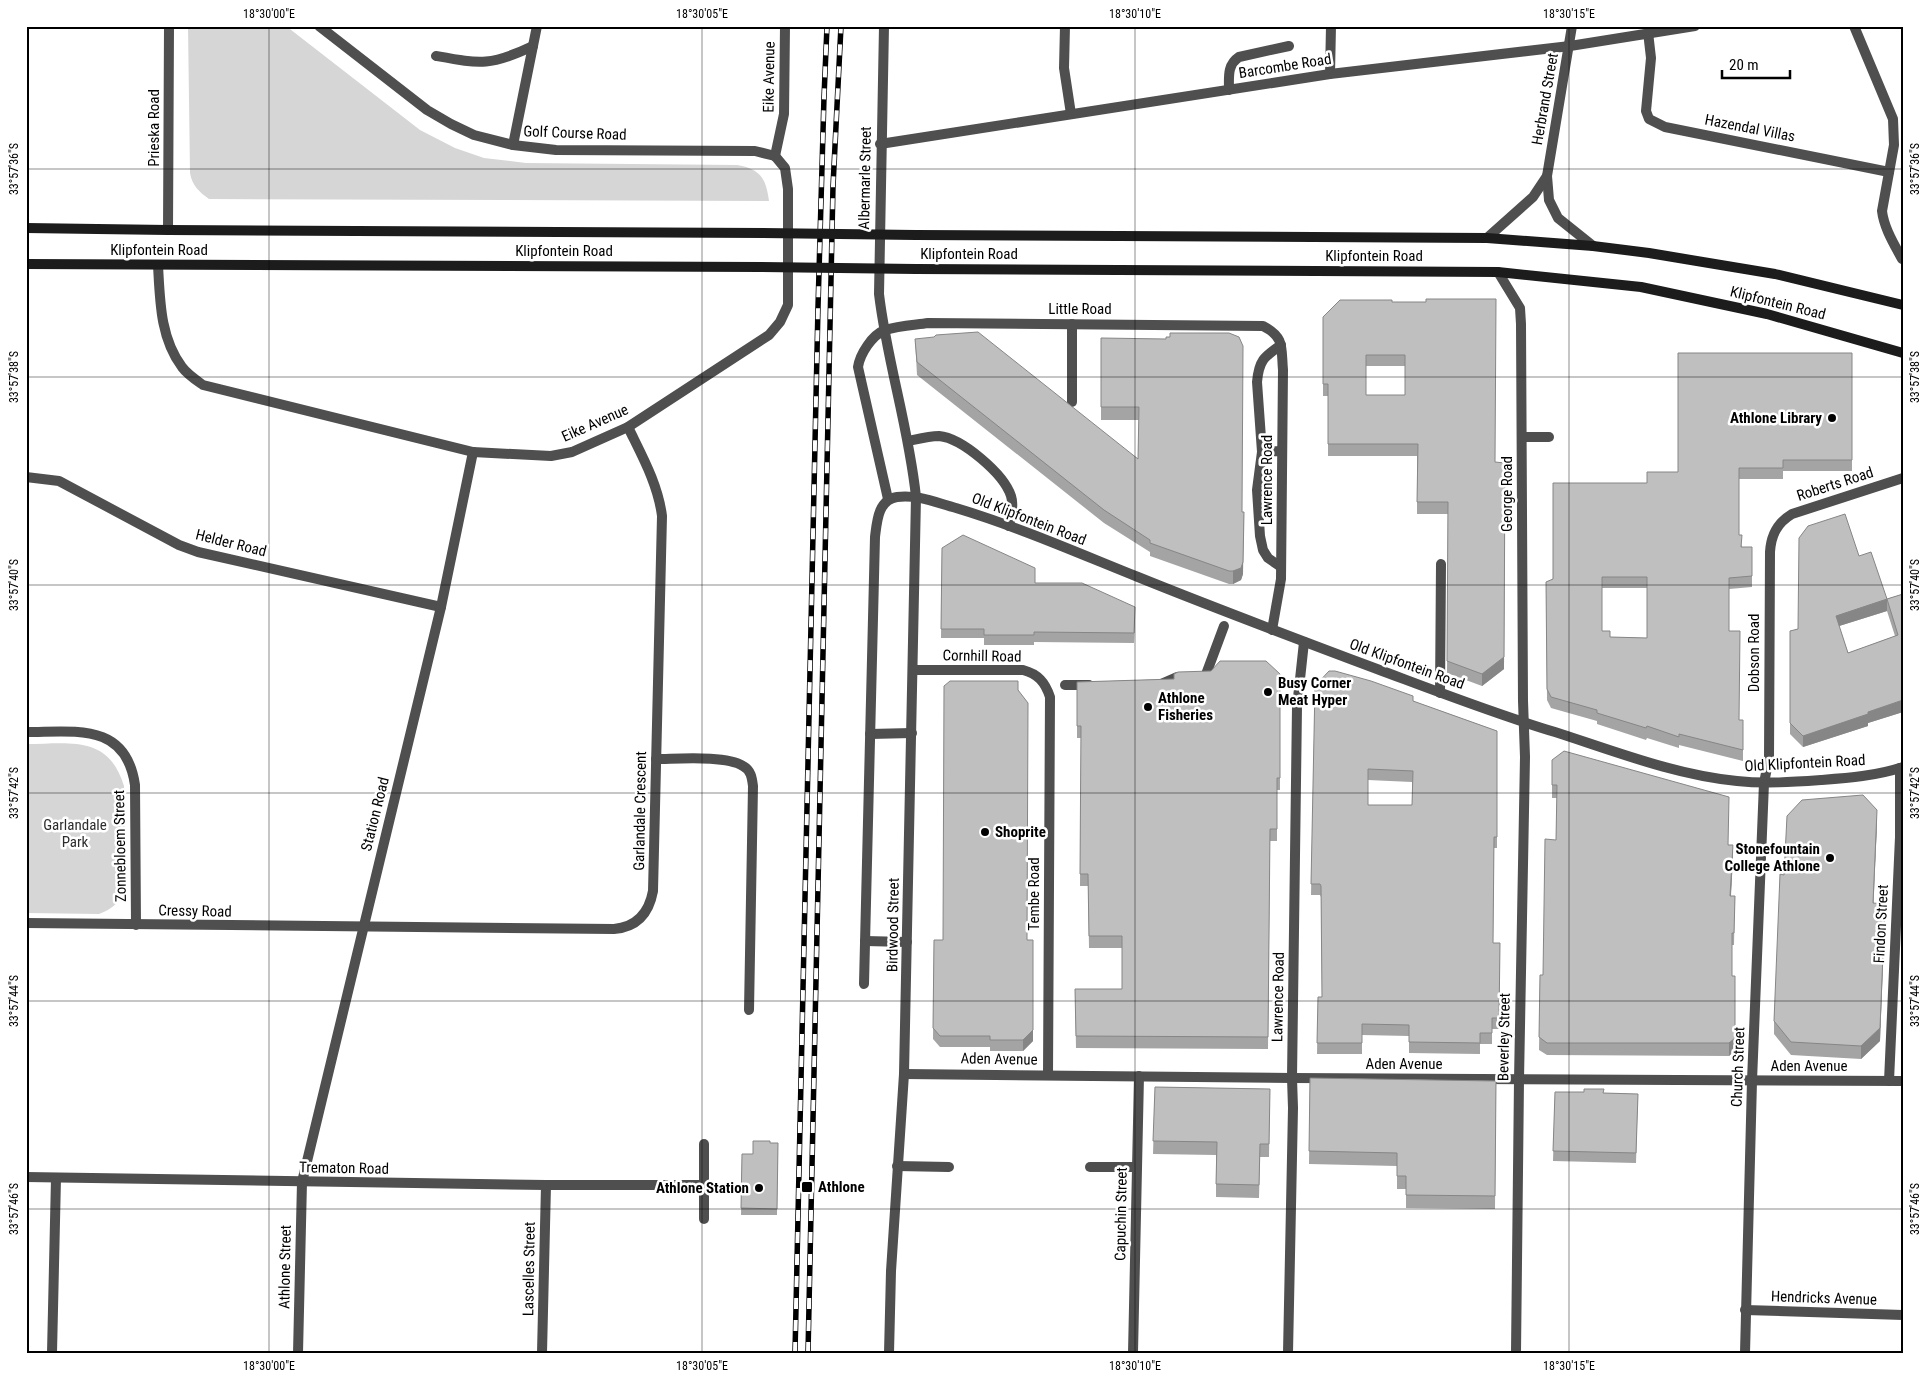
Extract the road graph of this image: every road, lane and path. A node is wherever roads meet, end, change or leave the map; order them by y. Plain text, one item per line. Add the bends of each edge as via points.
1 (169, 26) edge
2 (319, 26) edge
3 (538, 26) edge
4 (785, 26) edge
5 (884, 26) edge
6 (1065, 26) edge
7 (1331, 26) edge
8 (1572, 26) edge
9 (1695, 26) edge
10 (1854, 26) edge
11 (1648, 32) junction
12 (533, 46) junction
13 (1289, 46) dead end
14 (1570, 46) junction
15 (436, 56) dead end
16 (1330, 74) junction
17 (1229, 90) junction
18 (1071, 114) junction
19 (880, 144) junction
20 (514, 146) junction
21 (775, 156) junction
22 (1888, 172) junction
23 (1547, 176) junction
24 (26, 228) edge
25 (168, 230) junction
26 (1487, 238) junction
27 (1593, 246) junction
28 (1902, 259) edge
29 (26, 264) edge
30 (158, 265) junction
31 (1498, 272) junction
32 (1903, 305) edge
33 (1072, 324) junction
34 (883, 330) junction
35 (1275, 332) joint
36 (1281, 345) junction
37 (1903, 353) edge
38 (1072, 402) dead end
39 (628, 427) junction
40 (1522, 437) junction
41 (1549, 438) dead end
42 (909, 441) junction
43 (1282, 451) junction
44 (473, 452) junction
45 (1262, 452) junction
46 (26, 477) edge
47 (1903, 478) edge
48 (916, 497) junction
49 (888, 499) junction
50 (1779, 524) joint
51 (1009, 526) junction
52 (1441, 564) dead end
53 (1282, 567) junction
54 (441, 607) junction
55 (1224, 626) dead end
56 (1272, 630) junction
57 (1304, 642) junction
58 (913, 670) junction
59 (1045, 685) joint
60 (1065, 685) dead end
61 (1103, 685) edge
62 (1150, 685) edge
63 (1440, 693) junction
64 (1524, 723) junction
65 (26, 732) edge
66 (912, 733) junction
67 (870, 734) junction
68 (656, 759) junction
69 (1901, 768) edge
70 (1764, 783) junction
71 (26, 923) edge
72 (136, 925) junction
73 (362, 928) junction
74 (865, 941) junction
75 (908, 942) junction
76 (864, 984) dead end
77 (749, 1010) dead end
78 (904, 1074) junction
79 (1048, 1075) junction
80 (1139, 1076) junction
81 (1292, 1078) junction
82 (1518, 1080) junction
83 (1752, 1081) junction
84 (1889, 1081) junction
85 (1903, 1082) edge
86 (704, 1144) dead end
87 (897, 1166) junction
88 (949, 1167) dead end
89 (1090, 1167) dead end
90 (1137, 1168) junction
91 (26, 1177) edge
92 (56, 1178) junction
93 (302, 1182) junction
94 (546, 1185) junction
95 (704, 1185) junction
96 (704, 1219) dead end
97 (1745, 1310) junction
98 (1903, 1315) edge
99 (52, 1353) edge
100 (298, 1353) edge
101 (542, 1353) edge
102 (889, 1353) edge
103 (1133, 1353) edge
104 (1288, 1353) edge
105 (1516, 1353) edge
106 (1744, 1353) edge

1 - 25 street, Prieska Road
2 - 20 street, Golf Course Road via 427,110 474,135
3 - 12 street
4 - 21 street, Eike Avenue via 784,114
5 - 19 street, Albermarle Street
6 - 18 street via 1064,68
7 - 16 street
8 - 14 street, Herbrand Street
9 - 11 street, Barcombe Road
10 - 22 street via 1893,119 1894,145
11 - 14 street, Barcombe Road
11 - 22 street, Hazendal Villas via 1651,58 1646,111 1654,123
12 - 15 street via 491,62
12 - 20 street
13 - 17 street via 1232,62
14 - 16 street, Barcombe Road
14 - 23 street, Herbrand Street
16 - 17 street, Barcombe Road
17 - 18 street, Barcombe Road
18 - 19 street, Barcombe Road
19 - 34 street, Albermarle Street via 879,294
20 - 21 street, Golf Course Road via 581,151 755,151
21 - 39 street, Eike Avenue via 786,168 788,188 788,305 780,322 769,335 748,350
22 - 28 street via 1883,220
23 - 26 street, Herbrand Street via 1533,197
23 - 27 street, Herbrand Street via 1549,200 1558,218
24 - 25 main road, Klipfontein Road
25 - 26 main road, Klipfontein Road, bridge
26 - 27 main road, Klipfontein Road
27 - 32 main road, Klipfontein Road via 1775,274
29 - 30 main road, Klipfontein Road
30 - 31 main road, Klipfontein Road, bridge
30 - 44 street, Eike Avenue via 162,321 171,349 182,369 203,385
31 - 37 main road, Klipfontein Road via 1641,287 1768,314
31 - 40 street, George Road via 1520,308
33 - 34 street, Little Road via 928,323
33 - 35 street, Little Road via 1253,324
33 - 38 street
34 - 42 street
34 - 49 street via 864,349 858,367
35 - 36 street, Lawrence Road
36 - 43 street, Lawrence Road
36 - 45 street via 1262,359 1258,374
39 - 44 street, Eike Avenue via 572,452 551,456
39 - 68 street, Garlandale Crescent via 654,481 662,516
40 - 41 street
40 - 64 street, George Road
42 - 48 street
42 - 51 street via 940,436 976,455 1008,488 1012,498
43 - 45 street
43 - 53 street, Lawrence Road
44 - 54 street, Station Road
45 - 53 street via 1256,490 1260,536 1268,558
46 - 54 street, Helder Road via 59,480 179,545 198,552
47 - 50 street, Roberts Road via 1792,514
48 - 49 street
48 - 51 street, Old Klipfontein Road
48 - 58 street, Birdwood Street
49 - 67 street via 880,508 875,537
50 - 70 street, Dobson Road via 1770,544 1769,758
51 - 56 street, Old Klipfontein Road
52 - 63 street
53 - 56 street, Lawrence Road
54 - 73 street, Station Road
55 - 62 street via 1205,677 1177,678
56 - 57 street, Old Klipfontein Road
57 - 63 street, Old Klipfontein Road
57 - 81 street, Lawrence Road via 1297,707
58 - 59 street, Cornhill Road via 1023,670 1037,676
58 - 66 street, Birdwood Street
59 - 79 street, Tembe Road via 1050,696
60 - 61 street
63 - 64 street, Old Klipfontein Road
64 - 70 street, Old Klipfontein Road via 1700,775
64 - 82 street, Beverley Street
65 - 72 street, Zonnebloem Street via 84,732 101,736 127,756 135,785
66 - 67 street
66 - 75 street, Birdwood Street
67 - 74 street
68 - 73 street, Garlandale Crescent via 653,891 647,912 632,925 614,929
68 - 77 street via 733,762 745,766 751,774
69 - 70 street, Old Klipfontein Road via 1848,778
69 - 84 street, Findon Street
70 - 83 street, Church Street
71 - 72 street, Cressy Road
72 - 73 street, Cressy Road
73 - 93 street, Station Road
74 - 75 street
74 - 76 street
75 - 78 street, Birdwood Street
78 - 79 street, Aden Avenue
78 - 87 street, Birdwood Street
79 - 80 street, Aden Avenue
80 - 81 street, Aden Avenue
80 - 90 street, Capuchin Street
81 - 82 street, Aden Avenue
81 - 104 street, Lawrence Road
82 - 83 street, Aden Avenue
82 - 105 street, Beverley Street
83 - 84 street, Aden Avenue
83 - 97 street, Church Street
84 - 85 street, Aden Avenue
86 - 95 street
87 - 88 street
87 - 102 street, Birdwood Street
89 - 90 street
90 - 103 street, Capuchin Street
91 - 92 street, Trematon Road
92 - 93 street, Trematon Road
92 - 99 street
93 - 94 street, Trematon Road
93 - 100 street, Athlone Street
94 - 95 street, Trematon Road
94 - 101 street, Lascelles Street
95 - 96 street
97 - 98 street, Hendricks Avenue
97 - 106 street, Church Street

